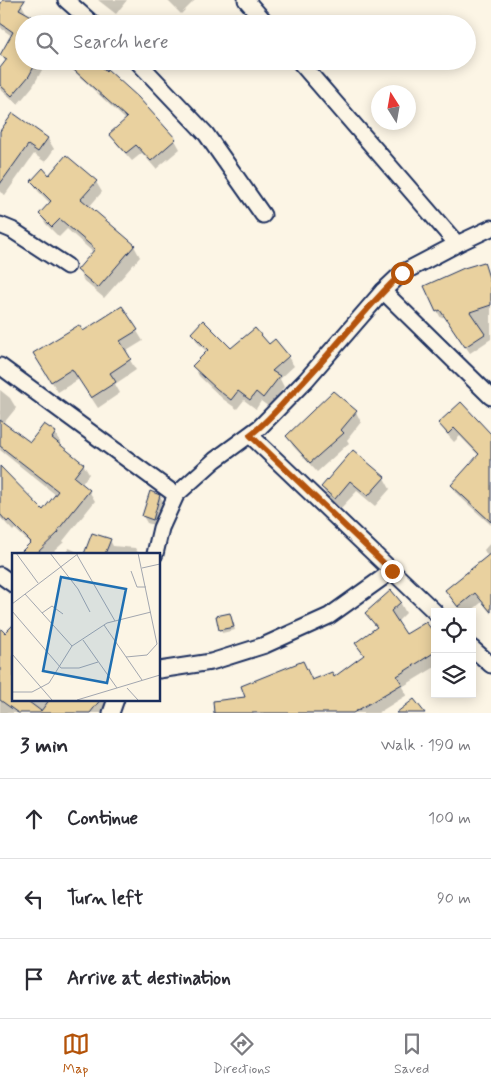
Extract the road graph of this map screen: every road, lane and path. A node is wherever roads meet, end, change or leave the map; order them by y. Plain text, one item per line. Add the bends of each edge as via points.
1 (66, 0) edge
2 (246, 0) edge
3 (83, 15) edge
4 (259, 15) edge
5 (146, 70) edge
6 (307, 70) edge
7 (263, 214) dead end
8 (0, 225) edge
9 (491, 228) edge
10 (457, 244) junction
11 (67, 266) dead end
12 (384, 291) junction
13 (0, 366) edge
14 (491, 397) edge
15 (250, 435) junction
16 (176, 495) junction
17 (155, 553) edge
18 (392, 571) junction
19 (0, 575) edge
20 (12, 584) edge
21 (431, 608) edge
22 (476, 652) edge
23 (491, 666) edge
24 (160, 670) edge
25 (116, 700) edge
26 (111, 713) edge

1 - 3 street
2 - 4 street
5 - 7 street via 206,134
6 - 10 street
8 - 11 street
9 - 10 street
10 - 12 street via 402,273
12 - 14 street
12 - 15 street via 306,380
13 - 16 street
15 - 16 street
15 - 18 street
16 - 17 street via 161,528
18 - 21 street
18 - 24 street via 329,616 265,645 211,662
19 - 20 street
22 - 23 street
25 - 26 street

